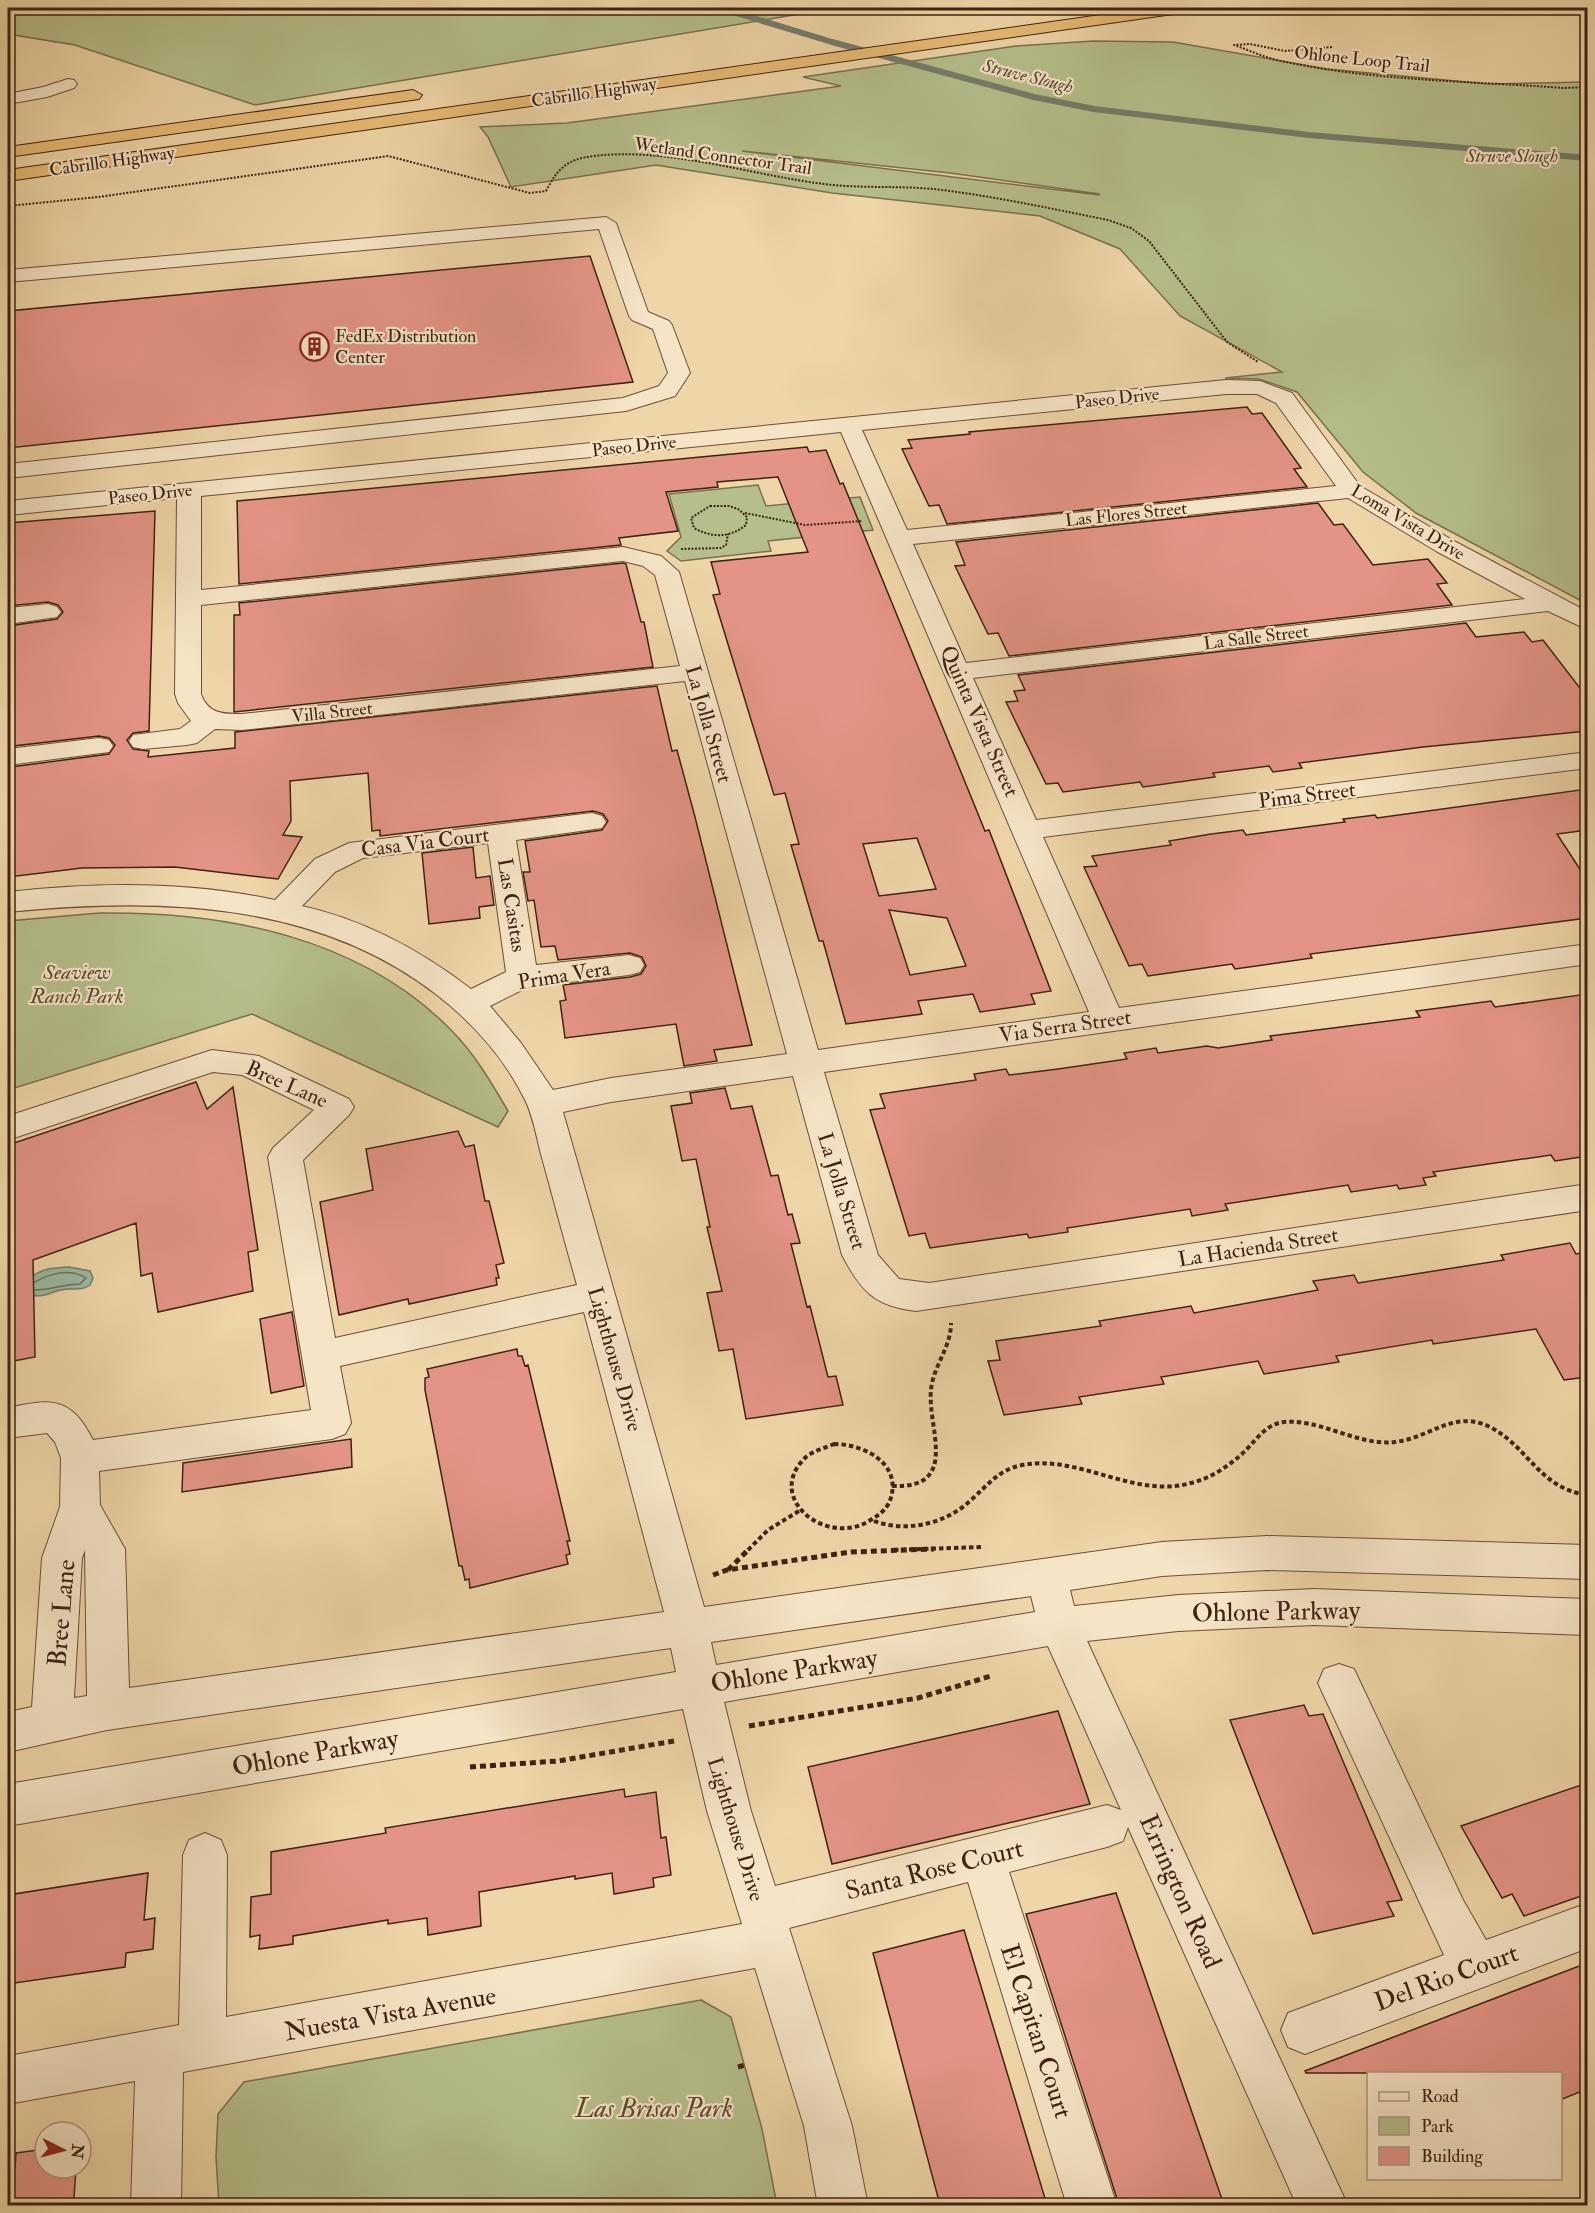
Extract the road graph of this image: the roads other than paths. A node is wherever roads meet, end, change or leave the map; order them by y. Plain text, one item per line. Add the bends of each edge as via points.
1 (1180, 8) edge
2 (68, 84) dead end
3 (428, 92) dead end
4 (8, 99) edge
5 (8, 152) edge
6 (8, 176) edge
7 (8, 276) edge
8 (1260, 388) joint
9 (849, 424) junction
10 (8, 471) edge
11 (189, 490) junction
12 (1352, 491) junction
13 (8, 508) edge
14 (900, 538) junction
15 (190, 599) junction
16 (1553, 603) junction
17 (48, 612) dead end
18 (8, 616) edge
19 (1587, 622) edge
20 (694, 672) junction
21 (958, 672) junction
22 (210, 720) junction
23 (143, 741) dead end
24 (99, 746) dead end
25 (8, 757) edge
26 (1587, 760) edge
27 (592, 822) dead end
28 (1028, 830) junction
29 (501, 833) junction
30 (8, 902) edge
31 (282, 912) junction
32 (1587, 954) edge
33 (629, 965) dead end
34 (522, 977) junction
35 (468, 1003) junction
36 (1108, 1019) junction
37 (804, 1063) junction
38 (544, 1104) junction
39 (8, 1128) edge
40 (1587, 1197) edge
41 (596, 1295) junction
42 (940, 1310) joint
43 (321, 1356) junction
44 (8, 1423) edge
45 (80, 1458) junction
46 (81, 1507) junction
47 (1587, 1562) edge
48 (1046, 1574) junction
49 (1587, 1617) edge
50 (688, 1626) junction
51 (1059, 1626) junction
52 (1339, 1683) dead end
53 (700, 1686) junction
54 (107, 1711) junction
55 (52, 1722) junction
56 (8, 1732) edge
57 (8, 1805) edge
58 (1107, 1826) dead end
59 (205, 1855) dead end
60 (981, 1856) junction
61 (1587, 1925) edge
62 (766, 1927) junction
63 (1474, 1966) junction
64 (1305, 2030) dead end
65 (181, 2051) junction
66 (8, 2080) edge
67 (156, 2205) edge
68 (843, 2205) edge
69 (1092, 2205) edge
70 (1323, 2205) edge

1 - 6 highway, Cabrillo Highway
2 - 4 street
3 - 5 highway, Cabrillo Highway
7 - 10 street via 606,223 639,316 662,325 680,374 667,391 626,404
8 - 9 street, Paseo Drive via 1226,387
8 - 12 street, Loma Vista Drive via 1289,403
9 - 11 street, Paseo Drive
9 - 14 street, Quinta Vista Street
11 - 13 street, Paseo Drive
11 - 15 street
12 - 14 street, Las Flores Street
12 - 16 street, Loma Vista Drive
14 - 21 street, Quinta Vista Street
15 - 20 street, La Jolla Street via 635,556 652,561 667,572
15 - 22 street via 188,694 195,711
16 - 19 street, Loma Vista Drive
16 - 21 street, La Salle Street
17 - 18 street
20 - 22 street, Villa Street via 242,722
20 - 37 street, La Jolla Street
21 - 28 street, Quinta Vista Street
22 - 23 street via 187,737
24 - 25 street
26 - 28 street, Pima Street
27 - 29 street, Casa Via Court
28 - 36 street, Quinta Vista Street
29 - 31 street, Casa Via Court via 343,854 316,870
29 - 34 street, Las Casitas
30 - 31 street, Lighthouse Drive via 80,894 154,893 212,898
31 - 35 street, Lighthouse Drive via 383,948 428,973
32 - 36 street, Via Serra Street
33 - 34 street, Prima Vera
34 - 35 street, Prima Vera
35 - 38 street, Lighthouse Drive via 512,1053
36 - 37 street, Via Serra Street
37 - 38 street, Via Serra Street via 611,1090
37 - 42 street, La Jolla Street via 868,1272 888,1291
38 - 41 street, Lighthouse Drive
39 - 43 street, Bree Lane via 212,1061 248,1064 338,1107 285,1157
40 - 42 street, La Hacienda Street
41 - 43 street
41 - 50 street, Lighthouse Drive
43 - 45 street, Bree Lane via 332,1423
44 - 45 street, Bree Lane via 39,1417 60,1421 72,1432
45 - 46 street, Bree Lane
46 - 54 street, Bree Lane via 105,1549
46 - 55 street, Bree Lane via 62,1558
47 - 48 street via 1266,1553 1162,1559
48 - 50 street
48 - 51 street, Errington Road
49 - 51 street, Ohlone Parkway via 1314,1607 1179,1613
50 - 53 street, Lighthouse Drive
50 - 54 street
51 - 53 street, Ohlone Parkway
51 - 70 street, Errington Road
52 - 63 street
53 - 57 street, Ohlone Parkway
53 - 62 street, Lighthouse Drive via 708,1735
54 - 55 street
55 - 56 street
58 - 60 street, Santa Rose Court
59 - 65 street
60 - 62 street, Santa Rose Court
60 - 69 street, El Capitan Court
61 - 63 street, Del Rio Court
62 - 65 street, Nuesta Vista Avenue
62 - 68 street, Lighthouse Drive via 828,2126
63 - 64 street, Del Rio Court
65 - 66 street, Nuesta Vista Avenue
65 - 67 street

